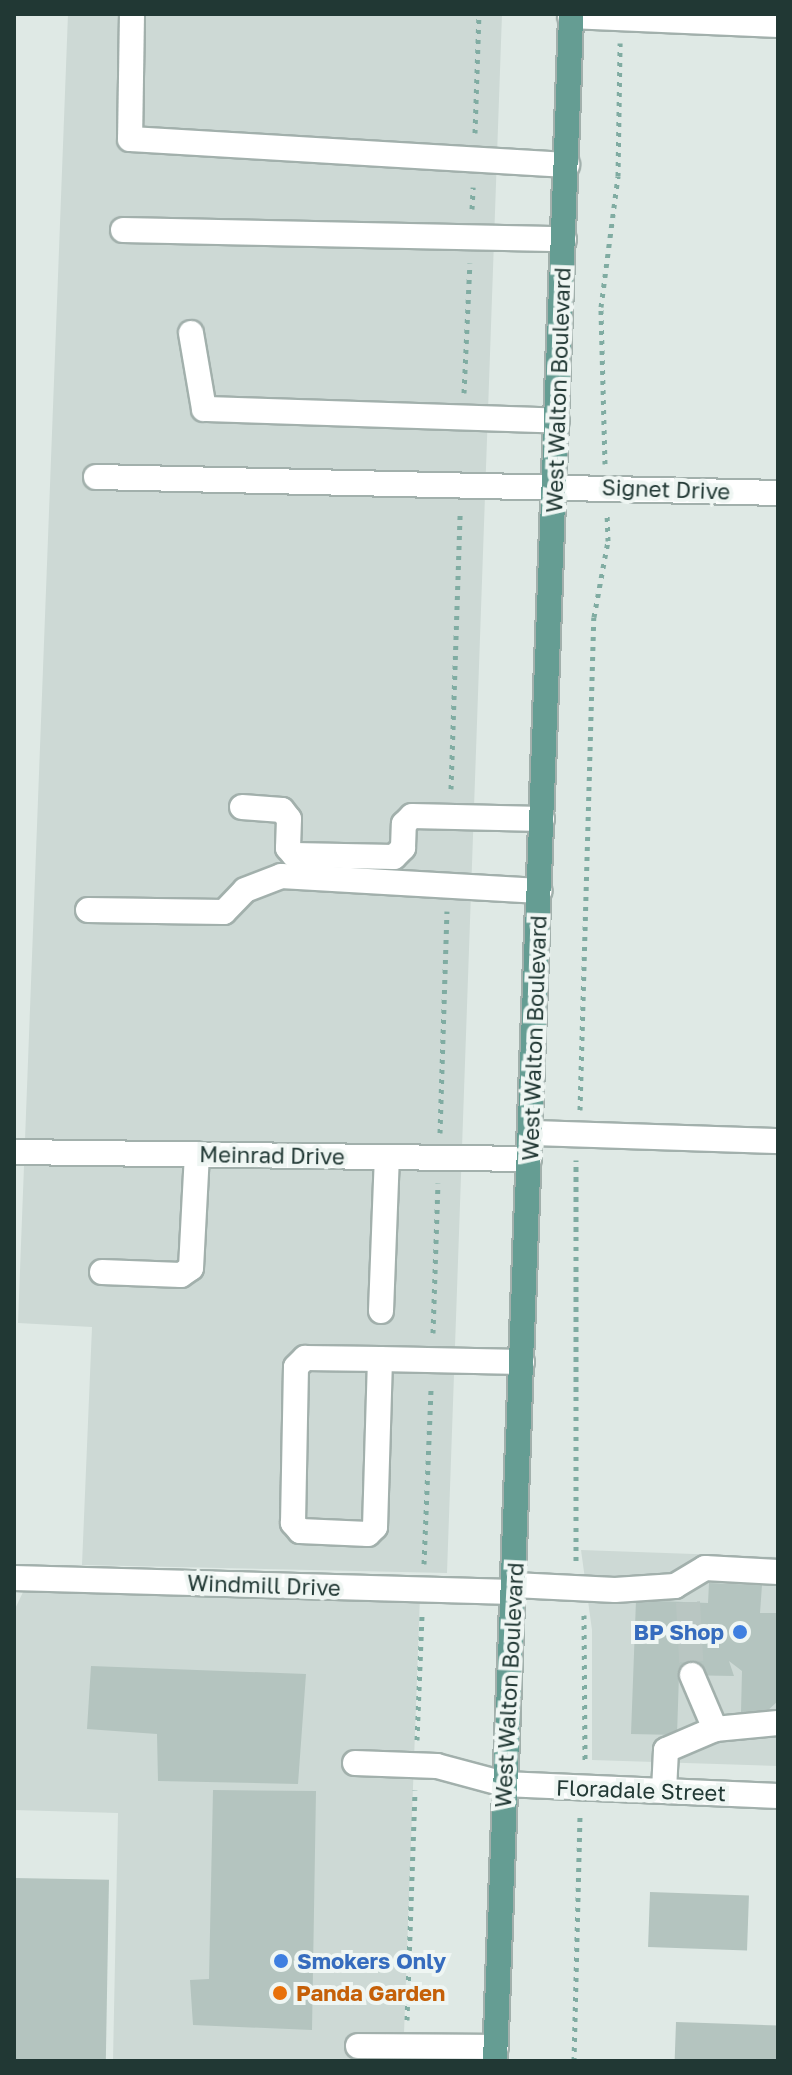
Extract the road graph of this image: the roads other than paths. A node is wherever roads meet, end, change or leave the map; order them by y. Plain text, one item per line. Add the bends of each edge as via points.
1 (132, 14) edge
2 (570, 15) edge
3 (778, 25) edge
4 (567, 165) junction
5 (123, 230) dead end
6 (564, 239) junction
7 (191, 333) dead end
8 (557, 421) junction
9 (96, 477) dead end
10 (554, 486) junction
11 (778, 493) edge
12 (242, 807) dead end
13 (542, 819) junction
14 (540, 891) junction
15 (88, 910) dead end
16 (531, 1133) junction
17 (778, 1141) edge
18 (14, 1152) edge
19 (197, 1154) junction
20 (387, 1157) junction
21 (529, 1159) junction
22 (102, 1272) dead end
23 (381, 1311) dead end
24 (380, 1359) junction
25 (522, 1362) junction
26 (778, 1572) edge
27 (14, 1578) edge
28 (514, 1588) junction
29 (692, 1675) tunnel mouth
30 (778, 1723) edge
31 (715, 1729) junction
32 (355, 1763) dead end
33 (504, 1784) junction
34 (664, 1791) junction
35 (778, 1796) edge
36 (358, 2046) dead end
37 (496, 2054) edge

1 - 4 street via 130,139
2 - 3 street
2 - 4 main road, West Walton Boulevard
4 - 6 main road, West Walton Boulevard
5 - 6 street
6 - 8 main road, West Walton Boulevard
7 - 8 street via 204,409
8 - 10 main road, West Walton Boulevard
9 - 10 street, Signet Drive
10 - 11 street, Signet Drive
10 - 13 main road, West Walton Boulevard
12 - 13 street via 282,810 289,819 288,848 294,855 394,857 403,848 404,824 412,816
13 - 14 main road, West Walton Boulevard
14 - 15 street via 281,876 245,890 224,912
14 - 16 main road, West Walton Boulevard
16 - 17 street
16 - 21 main road, West Walton Boulevard
18 - 19 street, Meinrad Drive
19 - 20 street, Meinrad Drive
19 - 22 street via 191,1268 181,1275
20 - 21 street, Meinrad Drive
20 - 23 street
21 - 25 main road, West Walton Boulevard
24 - 24 street via 305,1358 296,1367 293,1523 300,1531 368,1534 375,1527
24 - 25 street
25 - 28 main road, West Walton Boulevard
26 - 28 street, Windmill Drive via 705,1568 682,1594
27 - 28 street, Windmill Drive
28 - 33 main road, West Walton Boulevard
29 - 31 street
30 - 31 street
31 - 34 street via 666,1750
32 - 33 street, Floradale Street via 416,1766
33 - 34 street, Floradale Street
33 - 37 main road, West Walton Boulevard
34 - 35 street, Floradale Street
36 - 37 street

